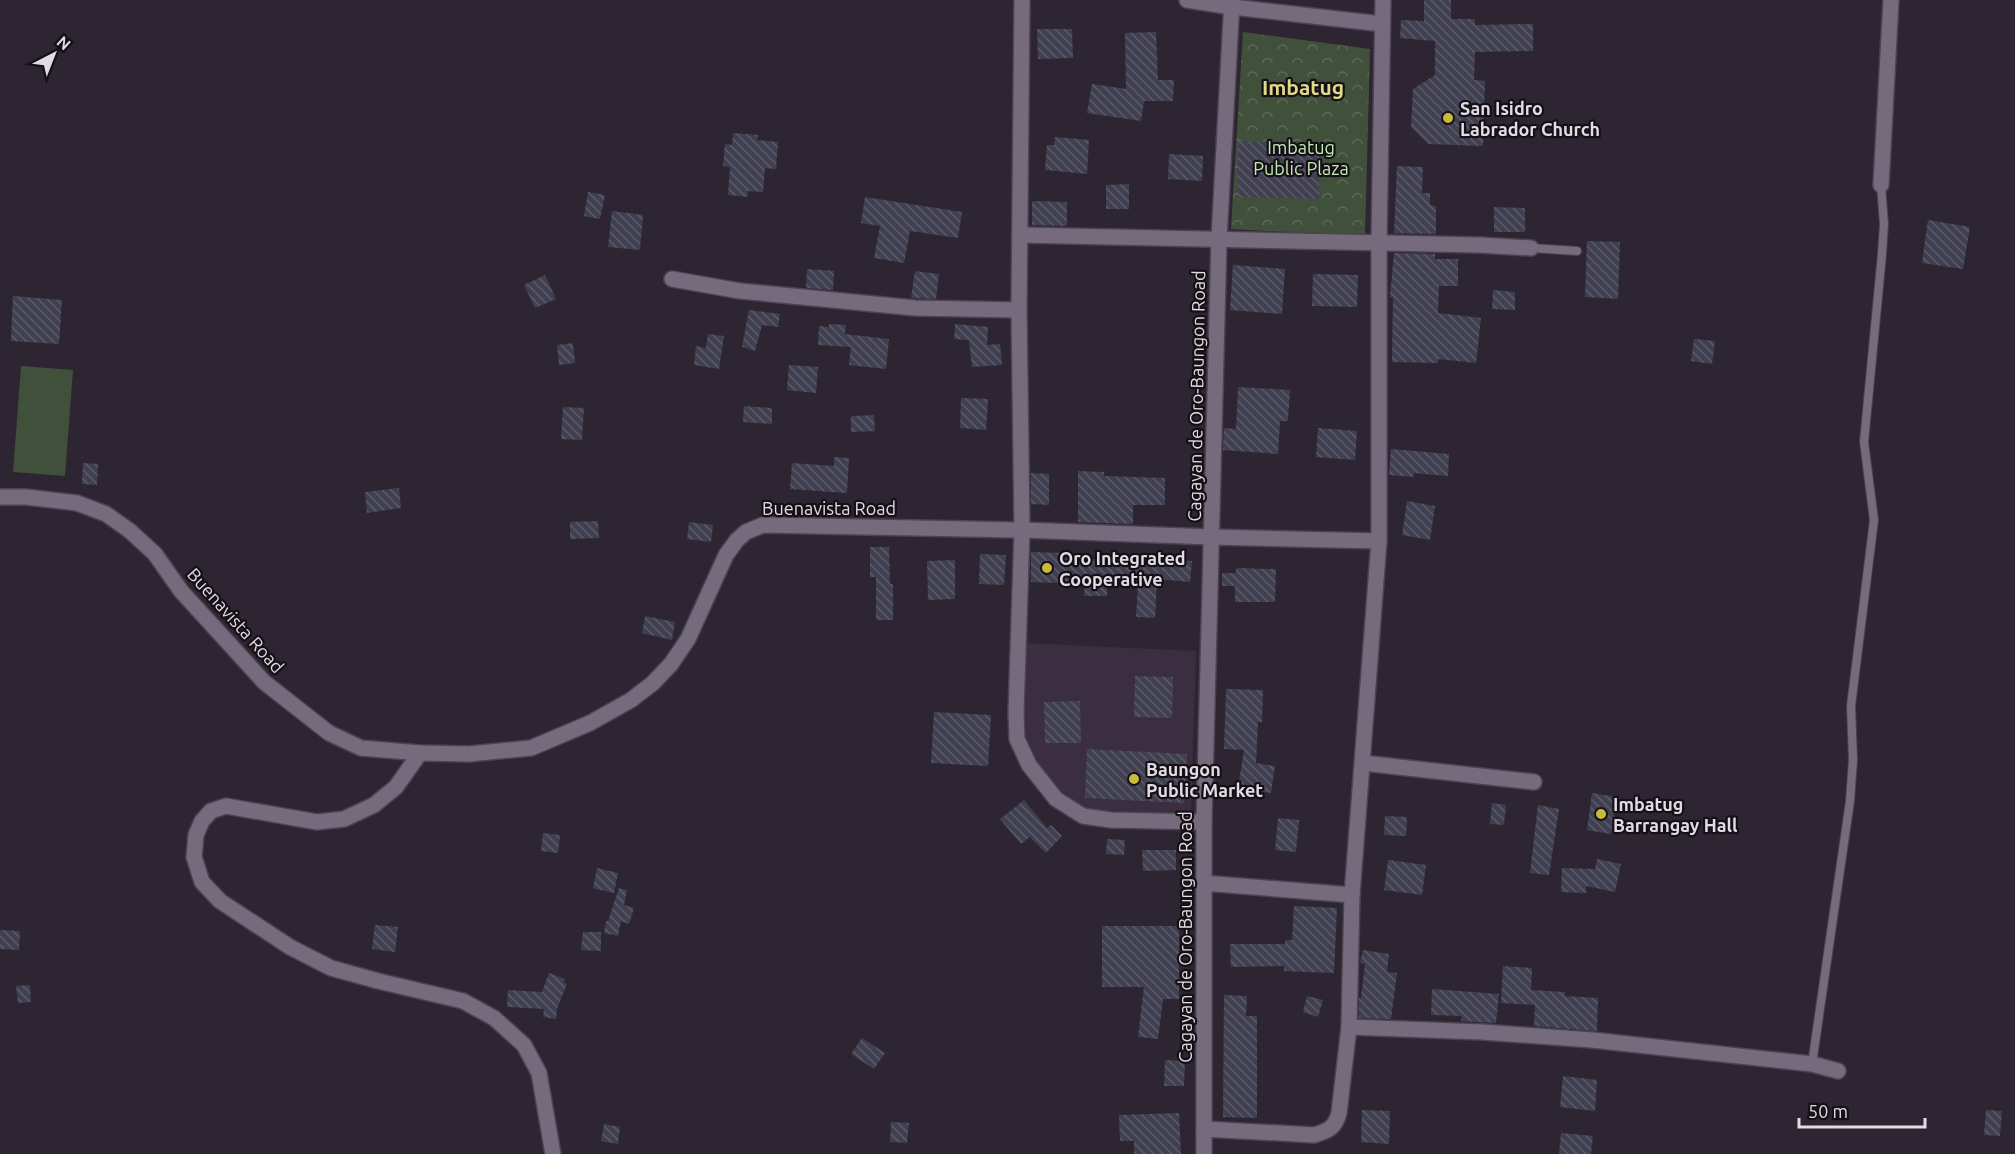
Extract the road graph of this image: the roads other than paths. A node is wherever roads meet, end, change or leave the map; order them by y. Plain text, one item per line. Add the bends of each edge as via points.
1 (1022, 0) edge
2 (1187, 0) edge
3 (1383, 0) edge
4 (1891, 0) edge
5 (1232, 4) edge
6 (1383, 24) junction
7 (1881, 185) joint
8 (1021, 235) junction
9 (1219, 239) junction
10 (1379, 243) junction
11 (1531, 248) joint
12 (1576, 251) dead end
13 (672, 279) dead end
14 (1019, 310) junction
15 (0, 497) edge
16 (1022, 530) junction
17 (1212, 537) junction
18 (1379, 541) junction
19 (420, 753) junction
20 (1363, 763) junction
21 (1534, 782) dead end
22 (1204, 822) junction
23 (1203, 883) junction
24 (1352, 895) junction
25 (1349, 1027) junction
26 (1812, 1064) junction
27 (1838, 1071) dead end
28 (1204, 1129) junction
29 (553, 1154) edge
30 (1204, 1154) edge

1 - 8 street
2 - 5 street
3 - 6 street
4 - 7 street
5 - 6 street
5 - 9 street, Cagayan de Oro-Baungon Road
6 - 10 street
7 - 26 lane via 1884,224 1864,442 1875,520 1851,706 1850,801
8 - 9 street
8 - 14 street
9 - 10 street
9 - 17 street, Cagayan de Oro-Baungon Road
10 - 11 street
10 - 18 street
11 - 12 lane
13 - 14 street via 740,291 915,308
14 - 16 street
15 - 19 street, Buenavista Road via 77,503 106,514 155,554 181,591 264,682 329,733 361,748
16 - 17 street, Buenavista Road
16 - 19 street, Buenavista Road via 763,525 737,540 726,555 688,639 671,664 631,700 531,748 469,754
16 - 22 street via 1016,713 1017,739 1029,765 1056,799 1083,816
17 - 18 street, Buenavista Road
17 - 22 street, Cagayan de Oro-Baungon Road
18 - 20 street
19 - 29 street via 396,787 374,805 344,819 317,822 226,806 210,811 196,835 194,857 202,882 220,901 290,947 331,968 463,1000 494,1018 524,1045 539,1073
20 - 21 street
20 - 24 street
22 - 23 street, Cagayan de Oro-Baungon Road
23 - 24 street
23 - 28 street, Cagayan de Oro-Baungon Road
24 - 25 street
25 - 26 street via 1592,1040
25 - 28 street via 1339,1113 1329,1131 1314,1135
26 - 27 street
28 - 30 street, Cagayan de Oro-Baungon Road

